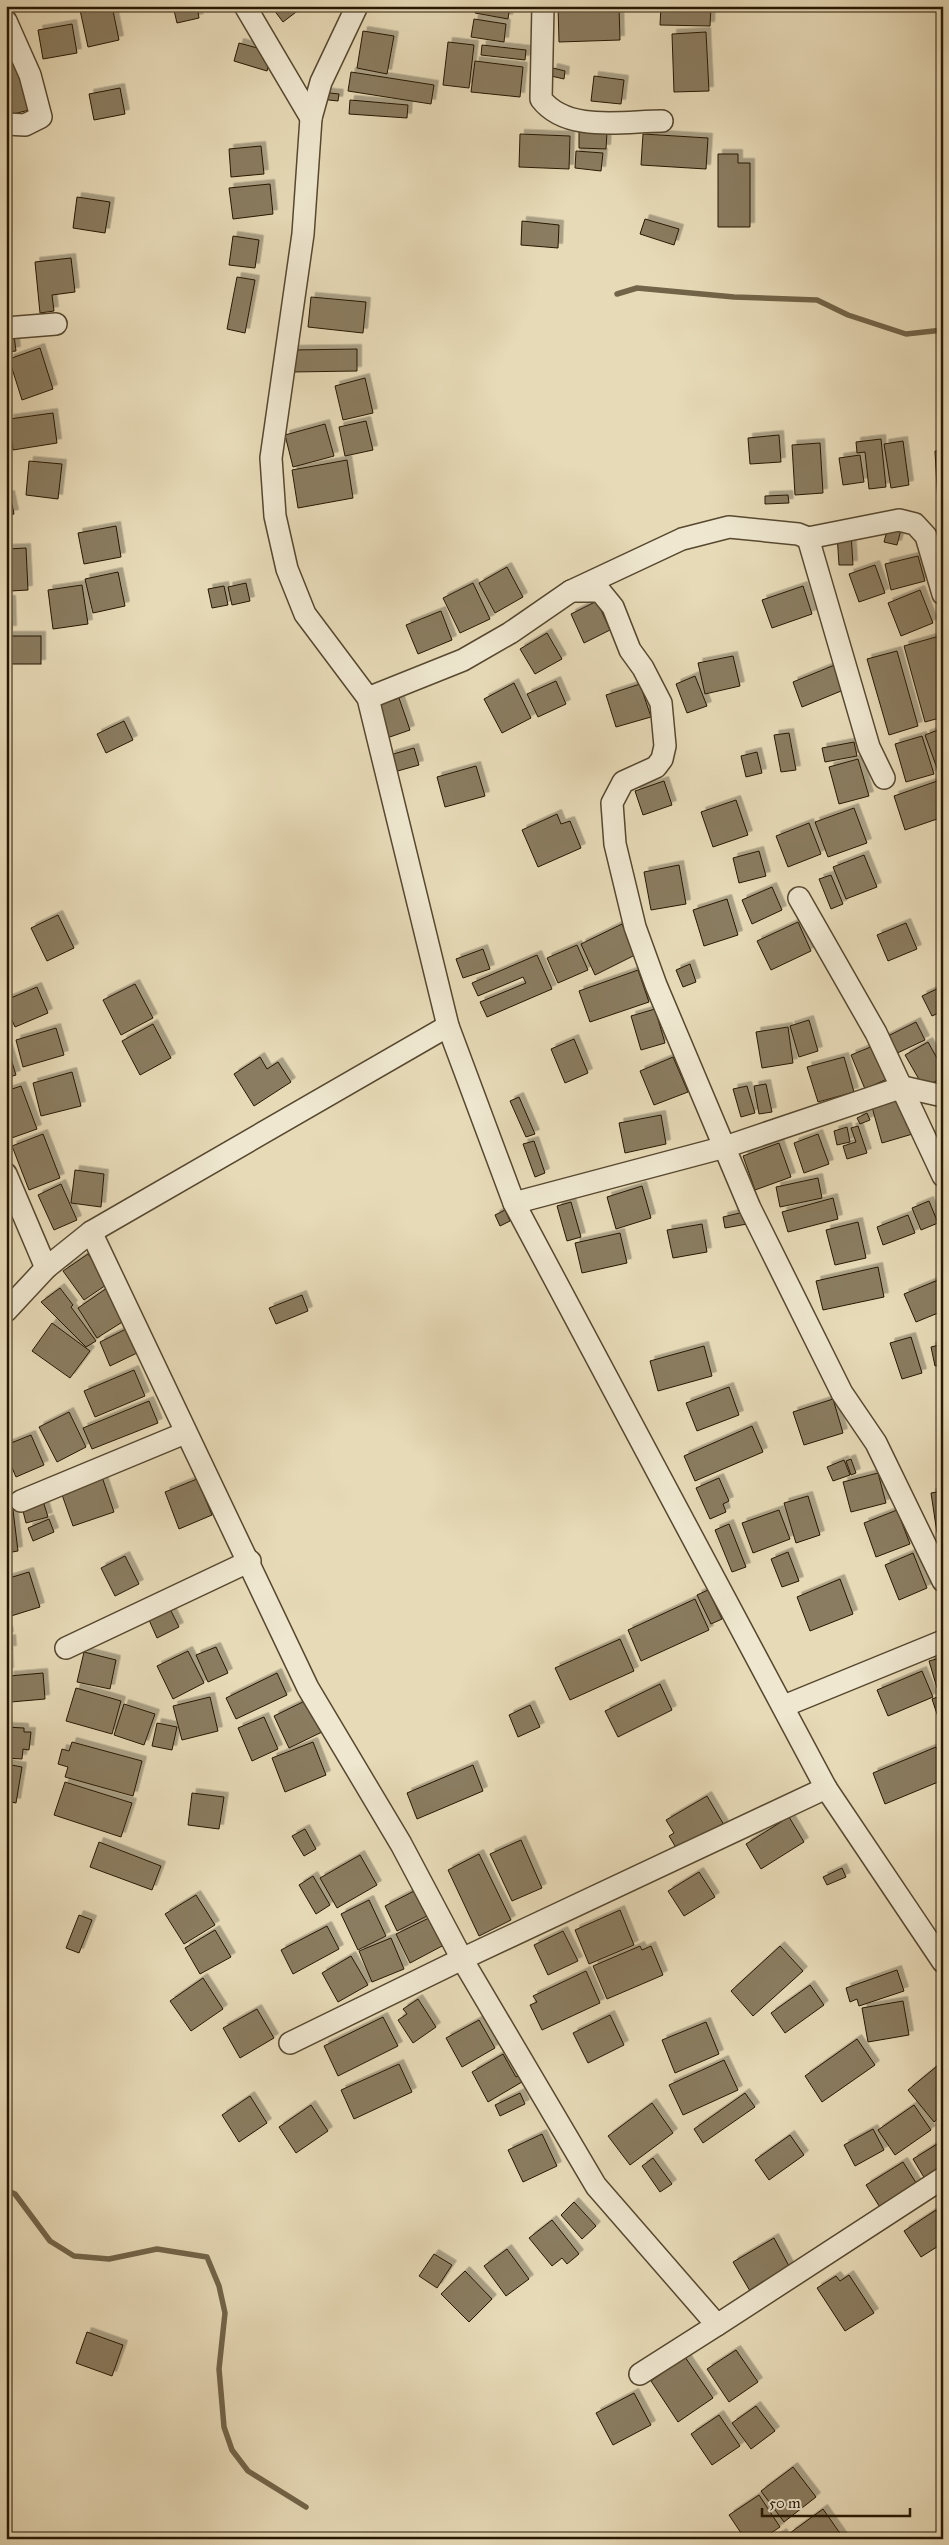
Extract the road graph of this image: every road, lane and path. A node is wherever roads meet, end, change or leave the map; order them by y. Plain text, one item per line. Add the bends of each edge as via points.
1 (245, 6) edge
2 (357, 6) edge
3 (543, 6) edge
4 (6, 21) edge
5 (311, 118) junction
6 (662, 121) dead end
7 (6, 124) edge
8 (56, 324) dead end
9 (6, 328) edge
10 (808, 538) junction
11 (571, 591) junction
12 (943, 594) edge
13 (368, 698) junction
14 (884, 778) dead end
15 (799, 898) dead end
16 (448, 1026) junction
17 (903, 1087) junction
18 (943, 1096) edge
19 (725, 1147) junction
20 (6, 1174) edge
21 (943, 1176) edge
22 (514, 1203) junction
23 (91, 1232) junction
24 (46, 1268) junction
25 (6, 1311) edge
26 (185, 1433) junction
27 (21, 1501) dead end
28 (250, 1562) junction
29 (943, 1581) edge
30 (943, 1641) edge
31 (66, 1648) dead end
32 (784, 1706) junction
33 (826, 1788) junction
34 (462, 1959) junction
35 (943, 1962) edge
36 (290, 2043) dead end
37 (943, 2178) edge
38 (717, 2325) junction
39 (640, 2374) dead end

1 - 5 street
2 - 5 street via 321,82
3 - 6 street via 541,99 548,109 562,117 586,122
4 - 7 street via 30,75 41,117 25,125
5 - 13 street via 303,234 272,458 275,516 287,569 305,614
8 - 9 street
10 - 11 street via 751,528 729,527 702,532
10 - 12 street via 899,520 916,524 926,536
10 - 14 street via 869,747
11 - 13 street via 510,633 463,660
11 - 19 street via 600,591 608,598 630,650 661,703 665,746 662,759 656,767 623,782 618,790 612,802 614,844 635,928
13 - 16 street
15 - 17 street via 876,1032
16 - 22 street
16 - 23 street
17 - 18 street
17 - 19 street
17 - 21 street
19 - 22 street
19 - 29 street via 750,1208 842,1393 876,1443
20 - 24 street
22 - 32 street
23 - 24 street
23 - 26 street
24 - 25 street
26 - 27 street
26 - 28 street
28 - 31 street
28 - 34 street via 308,1688 401,1844
30 - 32 street
32 - 33 street
33 - 34 street
33 - 35 street
34 - 36 street
34 - 38 street via 596,2186
37 - 38 street
38 - 39 street

